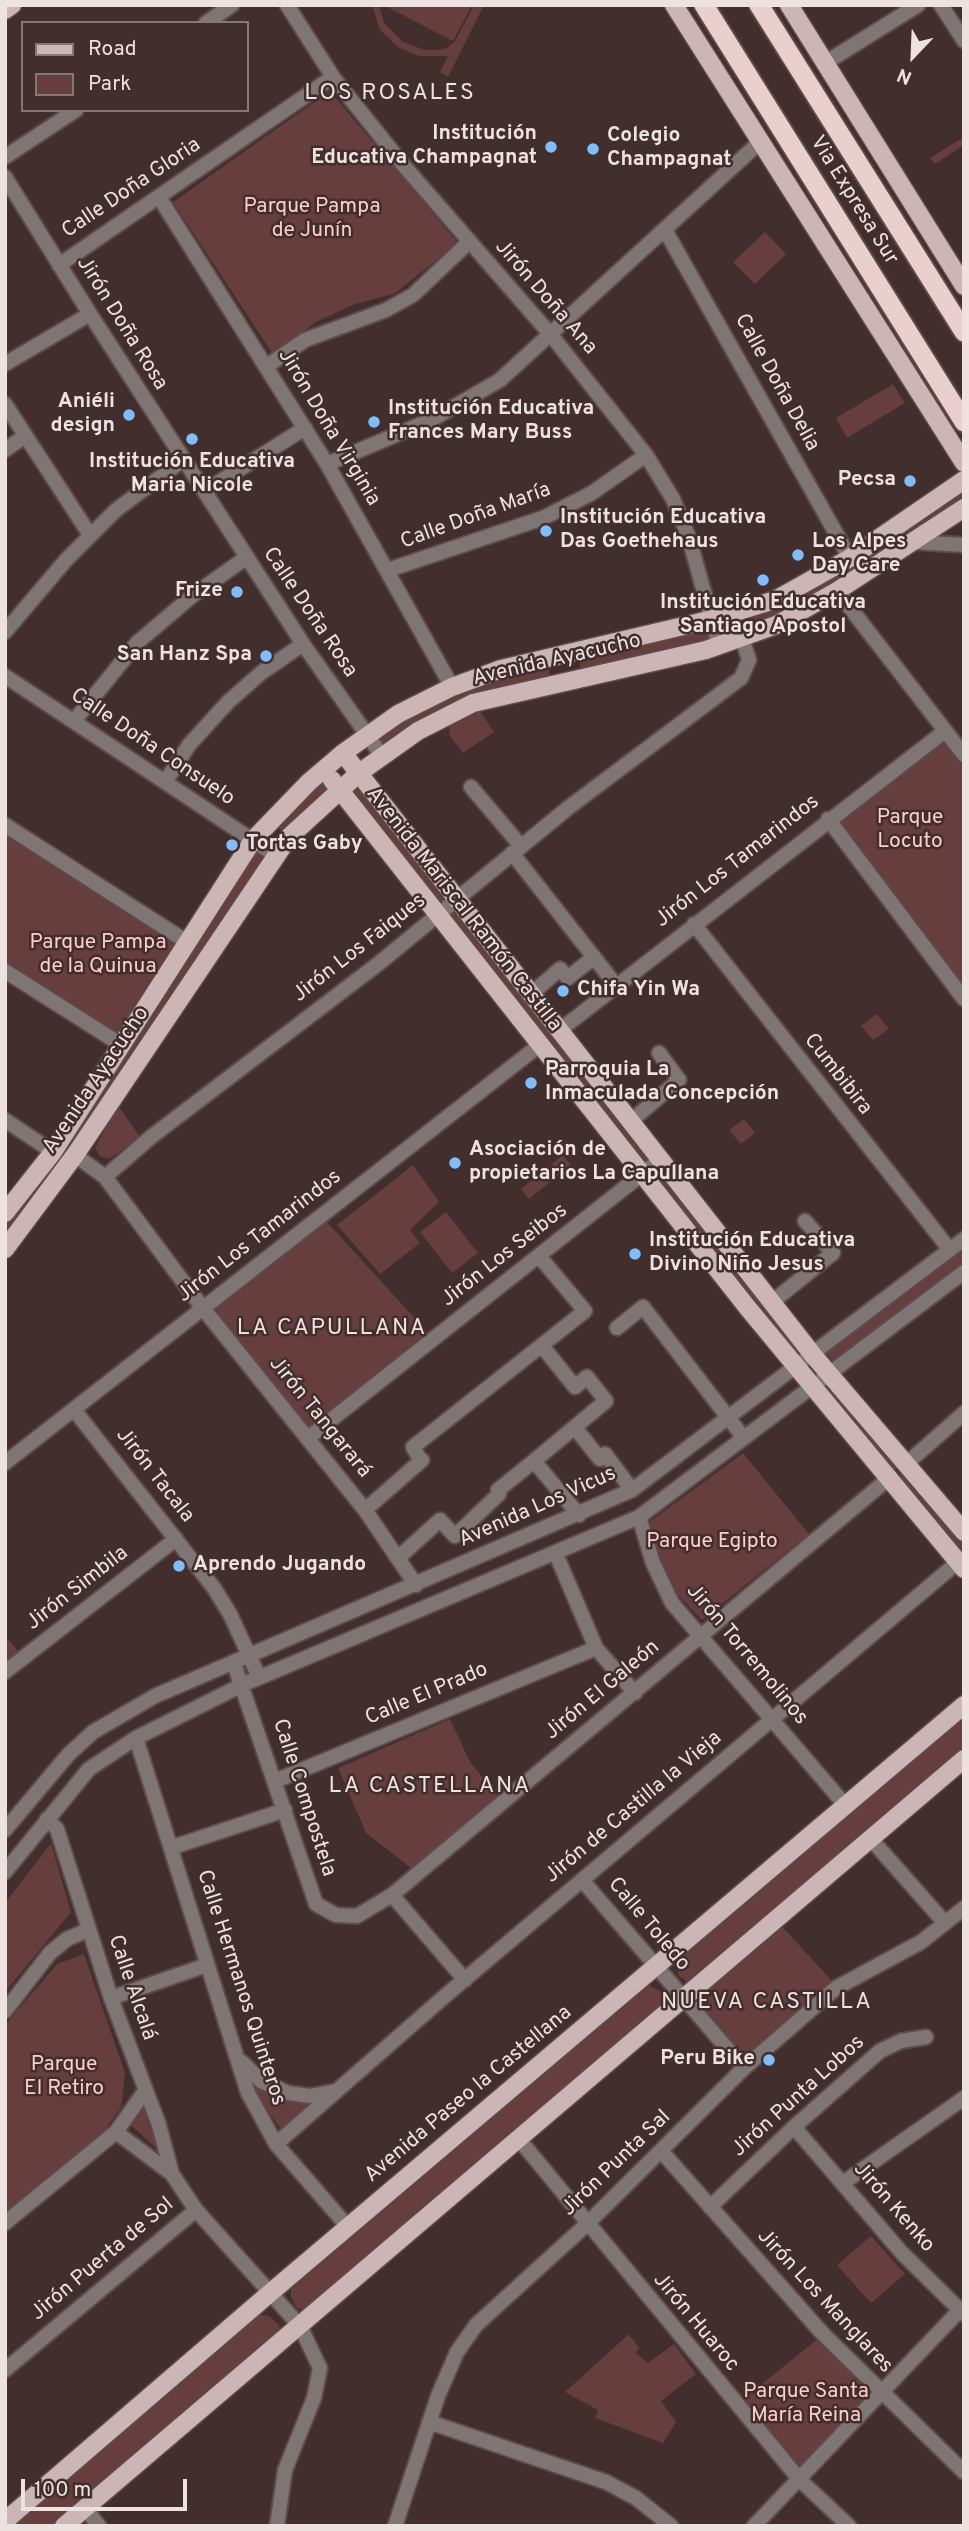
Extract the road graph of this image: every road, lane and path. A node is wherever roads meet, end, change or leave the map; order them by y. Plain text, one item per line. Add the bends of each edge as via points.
1 (12, 5) edge
2 (233, 5) edge
3 (287, 5) edge
4 (674, 5) edge
5 (704, 5) edge
6 (759, 5) edge
7 (789, 5) edge
8 (918, 5) edge
9 (941, 5) edge
10 (5, 10) edge
11 (209, 21) edge
12 (964, 41) edge
13 (825, 63) junction
14 (333, 77) junction
15 (73, 112) edge
16 (761, 141) junction
17 (5, 158) edge
18 (5, 177) edge
19 (159, 197) junction
20 (665, 230) junction
21 (469, 242) junction
22 (58, 265) junction
23 (964, 286) edge
24 (90, 314) junction
25 (964, 332) edge
26 (551, 335) junction
27 (5, 364) edge
28 (267, 366) junction
29 (5, 404) edge
30 (964, 422) edge
31 (304, 428) junction
32 (25, 436) junction
33 (5, 450) edge
34 (646, 455) junction
35 (183, 460) junction
36 (964, 463) edge
37 (327, 464) junction
38 (958, 483) edge
39 (205, 491) junction
40 (964, 508) edge
41 (90, 536) junction
42 (881, 537) junction
43 (913, 542) junction
44 (964, 545) edge
45 (894, 555) junction
46 (247, 557) junction
47 (850, 558) junction
48 (388, 570) junction
49 (836, 591) junction
50 (713, 619) junction
51 (5, 632) edge
52 (742, 638) junction
53 (303, 644) junction
54 (719, 646) junction
55 (572, 652) junction
56 (549, 658) junction
57 (5, 676) edge
58 (581, 678) junction
59 (556, 683) junction
60 (452, 687) junction
61 (74, 721) junction
62 (945, 731) junction
63 (367, 735) junction
64 (343, 753) junction
65 (964, 755) edge
66 (382, 756) junction
67 (323, 769) junction
68 (359, 773) junction
69 (165, 782) junction
70 (471, 787) dead end
71 (339, 789) junction
72 (828, 819) junction
73 (270, 821) junction
74 (5, 825) edge
75 (289, 837) junction
76 (253, 840) junction
77 (516, 850) junction
78 (275, 855) junction
79 (457, 898) junction
80 (437, 914) junction
81 (694, 923) junction
82 (187, 942) junction
83 (594, 957) junction
84 (5, 971) edge
85 (615, 985) junction
86 (531, 994) junction
87 (964, 999) edge
88 (560, 1030) junction
89 (120, 1044) junction
90 (541, 1044) junction
91 (659, 1053) dead end
92 (5, 1120) edge
93 (631, 1121) junction
94 (53, 1152) junction
95 (75, 1155) junction
96 (662, 1159) junction
97 (644, 1173) junction
98 (105, 1177) junction
99 (5, 1213) edge
100 (805, 1221) dead end
101 (964, 1239) edge
102 (5, 1249) edge
103 (950, 1250) junction
104 (539, 1256) junction
105 (964, 1272) edge
106 (772, 1302) junction
107 (202, 1307) junction
108 (617, 1328) dead end
109 (542, 1346) junction
110 (813, 1355) junction
111 (796, 1368) junction
112 (829, 1375) junction
113 (812, 1387) junction
114 (75, 1411) junction
115 (964, 1413) edge
116 (729, 1418) junction
117 (575, 1428) junction
118 (308, 1438) junction
119 (744, 1438) junction
120 (534, 1461) junction
121 (5, 1463) edge
122 (905, 1465) junction
123 (888, 1479) junction
124 (632, 1490) junction
125 (365, 1510) junction
126 (579, 1515) junction
127 (639, 1517) junction
128 (964, 1532) edge
129 (176, 1539) junction
130 (556, 1554) junction
131 (398, 1558) junction
132 (961, 1565) edge
133 (415, 1585) junction
134 (700, 1637) junction
135 (596, 1648) junction
136 (250, 1657) junction
137 (234, 1664) junction
138 (5, 1672) edge
139 (259, 1677) junction
140 (244, 1684) junction
141 (635, 1693) junction
142 (964, 1705) edge
143 (771, 1720) junction
144 (136, 1738) junction
145 (964, 1759) edge
146 (275, 1781) junction
147 (846, 1806) junction
148 (285, 1810) junction
149 (47, 1819) junction
150 (5, 1830) edge
151 (870, 1838) junction
152 (173, 1847) junction
153 (5, 1872) edge
154 (582, 1880) junction
155 (392, 1895) junction
156 (964, 1908) edge
157 (336, 1915) joint
158 (945, 1923) junction
159 (88, 1930) junction
160 (207, 1965) junction
161 (657, 1967) junction
162 (464, 1980) junction
163 (111, 1998) junction
164 (682, 1998) junction
165 (5, 2011) edge
166 (926, 2037) dead end
167 (239, 2058) junction
168 (744, 2068) junction
169 (339, 2090) junction
170 (145, 2091) junction
171 (964, 2098) edge
172 (794, 2127) junction
173 (116, 2132) junction
174 (518, 2138) junction
175 (276, 2144) junction
176 (662, 2152) junction
177 (172, 2174) junction
178 (843, 2183) junction
179 (710, 2207) junction
180 (196, 2210) junction
181 (5, 2223) edge
182 (587, 2224) junction
183 (348, 2227) junction
184 (270, 2292) junction
185 (962, 2312) edge
186 (300, 2326) junction
187 (5, 2370) edge
188 (881, 2395) junction
189 (429, 2422) junction
190 (964, 2472) edge
191 (800, 2480) junction
192 (85, 2508) junction
193 (5, 2521) edge
194 (64, 2526) edge
195 (99, 2526) edge
196 (277, 2526) edge
197 (395, 2526) edge
198 (671, 2526) edge
199 (754, 2526) edge
200 (849, 2526) edge

1 - 10 main road
2 - 11 street
3 - 14 street, Jirón Doña Ana
4 - 16 main road
5 - 30 highway, Via Expresa Sur
6 - 25 highway, Via Expresa Sur
7 - 13 main road
8 - 13 street
9 - 12 street
13 - 23 main road
14 - 19 street, Calle Doña Gloria
14 - 21 street, Jirón Doña Ana
15 - 17 street
16 - 20 street
16 - 36 main road
18 - 22 street, Jirón Doña Rosa
19 - 22 street, Calle Doña Gloria
19 - 28 street, Jirón Doña Virginia
20 - 26 street
20 - 47 street, Calle Doña Delia
21 - 26 street, Jirón Doña Ana
21 - 28 street via 412,295 386,310 305,340
22 - 24 street, Jirón Doña Rosa
24 - 27 street
24 - 35 street, Jirón Doña Rosa
26 - 34 street, Jirón Doña Ana
26 - 37 street via 466,402
28 - 31 street, Jirón Doña Virginia
29 - 32 street
31 - 37 street, Jirón Doña Virginia
31 - 39 street
32 - 33 street
32 - 41 street
34 - 48 street, Calle Doña María via 601,487 543,518
34 - 50 street, Jirón Doña Ana via 673,499 689,538
35 - 39 street, Jirón Doña Rosa
35 - 41 street
37 - 48 street, Jirón Doña Virginia
38 - 42 main road, Avenida Ayacucho
38 - 43 main road via 946,498 901,528 902,538
39 - 46 street, Calle Doña Rosa
40 - 43 main road, Avenida Ayacucho
41 - 51 street
42 - 45 main road via 893,542
42 - 47 main road, Avenida Ayacucho
43 - 44 street
43 - 45 main road, Avenida Ayacucho
45 - 49 main road, Avenida Ayacucho
46 - 53 street, Calle Doña Rosa
46 - 61 street via 138,642
47 - 50 main road, Avenida Ayacucho via 775,600
48 - 60 street, Jirón Doña Virginia
49 - 52 main road, Avenida Ayacucho via 776,625
49 - 62 street
50 - 54 street, Jirón Doña Ana
50 - 55 main road, Avenida Ayacucho
52 - 54 main road, Avenida Ayacucho
52 - 77 street, Jirón Los Faiques via 749,660 741,678
53 - 63 street, Calle Doña Rosa
53 - 69 street via 228,702 189,745
54 - 58 main road, Avenida Ayacucho
55 - 56 main road, Avenida Ayacucho
55 - 58 main road
56 - 59 main road
56 - 60 main road, Avenida Ayacucho
57 - 61 street, Calle Doña Consuelo
58 - 59 main road, Avenida Ayacucho
59 - 66 main road, Avenida Ayacucho via 473,704 418,731
60 - 63 main road, Avenida Ayacucho
61 - 69 street, Calle Doña Consuelo
62 - 65 street
62 - 72 street, Jirón Los Tamarindos
63 - 64 main road, Avenida Ayacucho
63 - 66 street, Calle Doña Rosa
64 - 67 main road, Avenida Ayacucho
64 - 68 main road, Avenida Mariscal Ramón Castilla
66 - 68 main road, Avenida Ayacucho
67 - 71 main road, Avenida Mariscal Ramón Castilla
67 - 73 main road, Avenida Ayacucho
68 - 71 main road, Avenida Ayacucho
68 - 79 main road, Avenida Mariscal Ramón Castilla
69 - 76 street, Calle Doña Consuelo
70 - 77 street
71 - 75 main road, Avenida Ayacucho
71 - 80 main road, Avenida Mariscal Ramón Castilla
72 - 81 street, Jirón Los Tamarindos
72 - 87 street
73 - 75 main road
73 - 76 main road, Avenida Ayacucho
74 - 82 street
75 - 78 main road, Avenida Ayacucho
76 - 78 street, Calle Doña Consuelo
76 - 82 main road, Avenida Ayacucho
77 - 79 street, Jirón Los Faiques
77 - 83 street
78 - 95 main road, Avenida Ayacucho
79 - 80 street, Jirón Los Faiques
79 - 86 main road, Avenida Mariscal Ramón Castilla
80 - 90 main road, Avenida Mariscal Ramón Castilla
80 - 98 street, Jirón Los Faiques
81 - 85 street, Jirón Los Tamarindos
81 - 103 street, Cumbibira
82 - 89 main road, Avenida Ayacucho
83 - 85 street
83 - 86 street via 568,978 561,969
84 - 89 street
85 - 88 street, Jirón Los Tamarindos
86 - 88 main road, Avenida Mariscal Ramón Castilla
88 - 93 main road, Avenida Mariscal Ramón Castilla
89 - 94 main road, Avenida Ayacucho
90 - 97 main road, Avenida Mariscal Ramón Castilla
90 - 107 street, Jirón Los Tamarindos
91 - 93 street via 679,1080
92 - 94 street
93 - 96 main road, Avenida Mariscal Ramón Castilla
94 - 99 main road, Avenida Ayacucho
95 - 98 street, Jirón Tangarará
95 - 102 main road, Avenida Ayacucho
96 - 97 street, Jirón Los Seibos
96 - 106 main road, Avenida Mariscal Ramón Castilla
97 - 104 street, Jirón Los Seibos
97 - 111 main road, Avenida Mariscal Ramón Castilla
98 - 107 street, Jirón Tangarará
100 - 106 street via 834,1253
101 - 103 street, Avenida Los Vicus
103 - 110 street, Avenida Los Vicus
104 - 109 street via 585,1311
104 - 118 street, Jirón Los Seibos
105 - 112 street
106 - 110 main road, Avenida Mariscal Ramón Castilla
107 - 114 street, Jirón Los Tamarindos
107 - 118 street, Jirón Tangarará
108 - 116 street via 643,1307
109 - 117 street via 575,1387 587,1377 606,1401
109 - 125 street via 413,1447 421,1461
110 - 111 street, Avenida Los Vicus
110 - 112 main road, Avenida Mariscal Ramón Castilla
111 - 113 main road, Avenida Mariscal Ramón Castilla
111 - 116 street, Avenida Los Vicus
112 - 113 street
112 - 122 main road, Avenida Mariscal Ramón Castilla
113 - 119 street
113 - 123 main road, Avenida Mariscal Ramón Castilla
114 - 121 street, Jirón Los Tamarindos
114 - 129 street, Jirón Tacala
115 - 122 street
116 - 119 street
116 - 124 street, Avenida Los Vicus
117 - 120 street
117 - 124 street via 600,1458 605,1454
118 - 125 street, Jirón Tangarará
119 - 127 street
120 - 126 street
120 - 131 street via 454,1536 440,1520
122 - 128 main road, Avenida Mariscal Ramón Castilla
123 - 132 main road, Avenida Mariscal Ramón Castilla
123 - 134 street, Jirón El Galeón
124 - 126 street, Avenida Los Vicus
125 - 131 street, Jirón Tangarará
126 - 133 street, Avenida Los Vicus
127 - 130 street
127 - 134 street, Jirón Torremolinos via 661,1582
129 - 136 street, Jirón Tacala via 230,1614
129 - 138 street, Jirón Simbila
130 - 135 street
130 - 139 street
131 - 133 street, Jirón Tangarará
132 - 143 street, Jirón de Castilla la Vieja
133 - 136 street, Avenida Los Vicus
134 - 141 street, Jirón El Galeón
134 - 143 street, Jirón Torremolinos
135 - 141 street
135 - 146 street, Calle El Prado
136 - 137 street, Avenida Los Vicus
136 - 139 street, Jirón Tacala
137 - 140 street
137 - 150 street, Avenida Los Vicus via 155,1696 93,1732 50,1773
139 - 140 street
140 - 144 street
140 - 146 street, Calle Compostela
141 - 155 street, Jirón El Galeón
142 - 147 main road, Avenida Paseo la Castellana
143 - 147 street, Jirón Torremolinos
143 - 154 street, Jirón de Castilla la Vieja
144 - 149 street via 89,1769
144 - 152 street, Calle Hermanos Quinteros
145 - 151 main road
146 - 148 street, Calle Compostela
147 - 161 main road, Avenida Paseo la Castellana
148 - 152 street
148 - 157 street, Calle Compostela via 316,1904
149 - 153 street
149 - 159 street, Calle Alcalá via 57,1829
151 - 158 street
151 - 164 main road
152 - 160 street, Calle Hermanos Quinteros
154 - 161 street, Calle Toledo
154 - 162 street, Jirón de Castilla la Vieja
155 - 157 street, Jirón El Galeón via 357,1916
155 - 162 street
156 - 158 street, Jirón Punta Sal
158 - 168 street, Jirón Punta Sal via 921,1942 836,1988
159 - 163 street, Calle Alcalá
159 - 165 street via 50,1953
160 - 163 street
160 - 167 street, Calle Hermanos Quinteros
161 - 164 street, Calle Toledo
161 - 183 main road, Avenida Paseo la Castellana
162 - 169 street, Jirón de Castilla la Vieja
163 - 170 street, Calle Alcalá
164 - 168 street, Calle Toledo
164 - 174 main road
166 - 172 street, Jirón Punta Lobos via 880,2051
167 - 169 street via 261,2081 288,2093 317,2095
167 - 175 street, Calle Hermanos Quinteros via 248,2093
168 - 176 street, Jirón Punta Sal
169 - 175 street, Jirón de Castilla la Vieja
170 - 173 street
170 - 177 street, Calle Alcalá
171 - 178 street
172 - 178 street, Jirón Kenko
172 - 179 street, Jirón Punta Lobos
173 - 177 street, Calle Alcalá
173 - 181 street
174 - 182 street, Jirón Huaroc
174 - 186 main road
175 - 183 street, Calle Hermanos Quinteros
176 - 179 street, Jirón Los Manglares
176 - 182 street, Jirón Punta Sal
177 - 180 street, Calle Alcalá
178 - 185 street, Jirón Kenko via 902,2253
179 - 188 street, Jirón Los Manglares
180 - 184 street, Calle Alcalá
180 - 187 street, Jirón Puerta de Sol
182 - 189 street, Jirón Punta Sal via 476,2325 457,2352
182 - 191 street, Jirón Huaroc
183 - 184 main road, Avenida Paseo la Castellana
184 - 186 street, Calle Alcalá
184 - 193 main road, Avenida Paseo la Castellana
185 - 188 street
186 - 192 main road
186 - 196 street, Calle Alcalá via 320,2368 319,2384 285,2470
188 - 190 street, Jirón Los Manglares
188 - 191 street
189 - 197 street, Jirón Punta Sal
189 - 198 street via 606,2482 636,2498
191 - 199 street
191 - 200 street, Jirón Huaroc
192 - 194 main road
192 - 195 street

